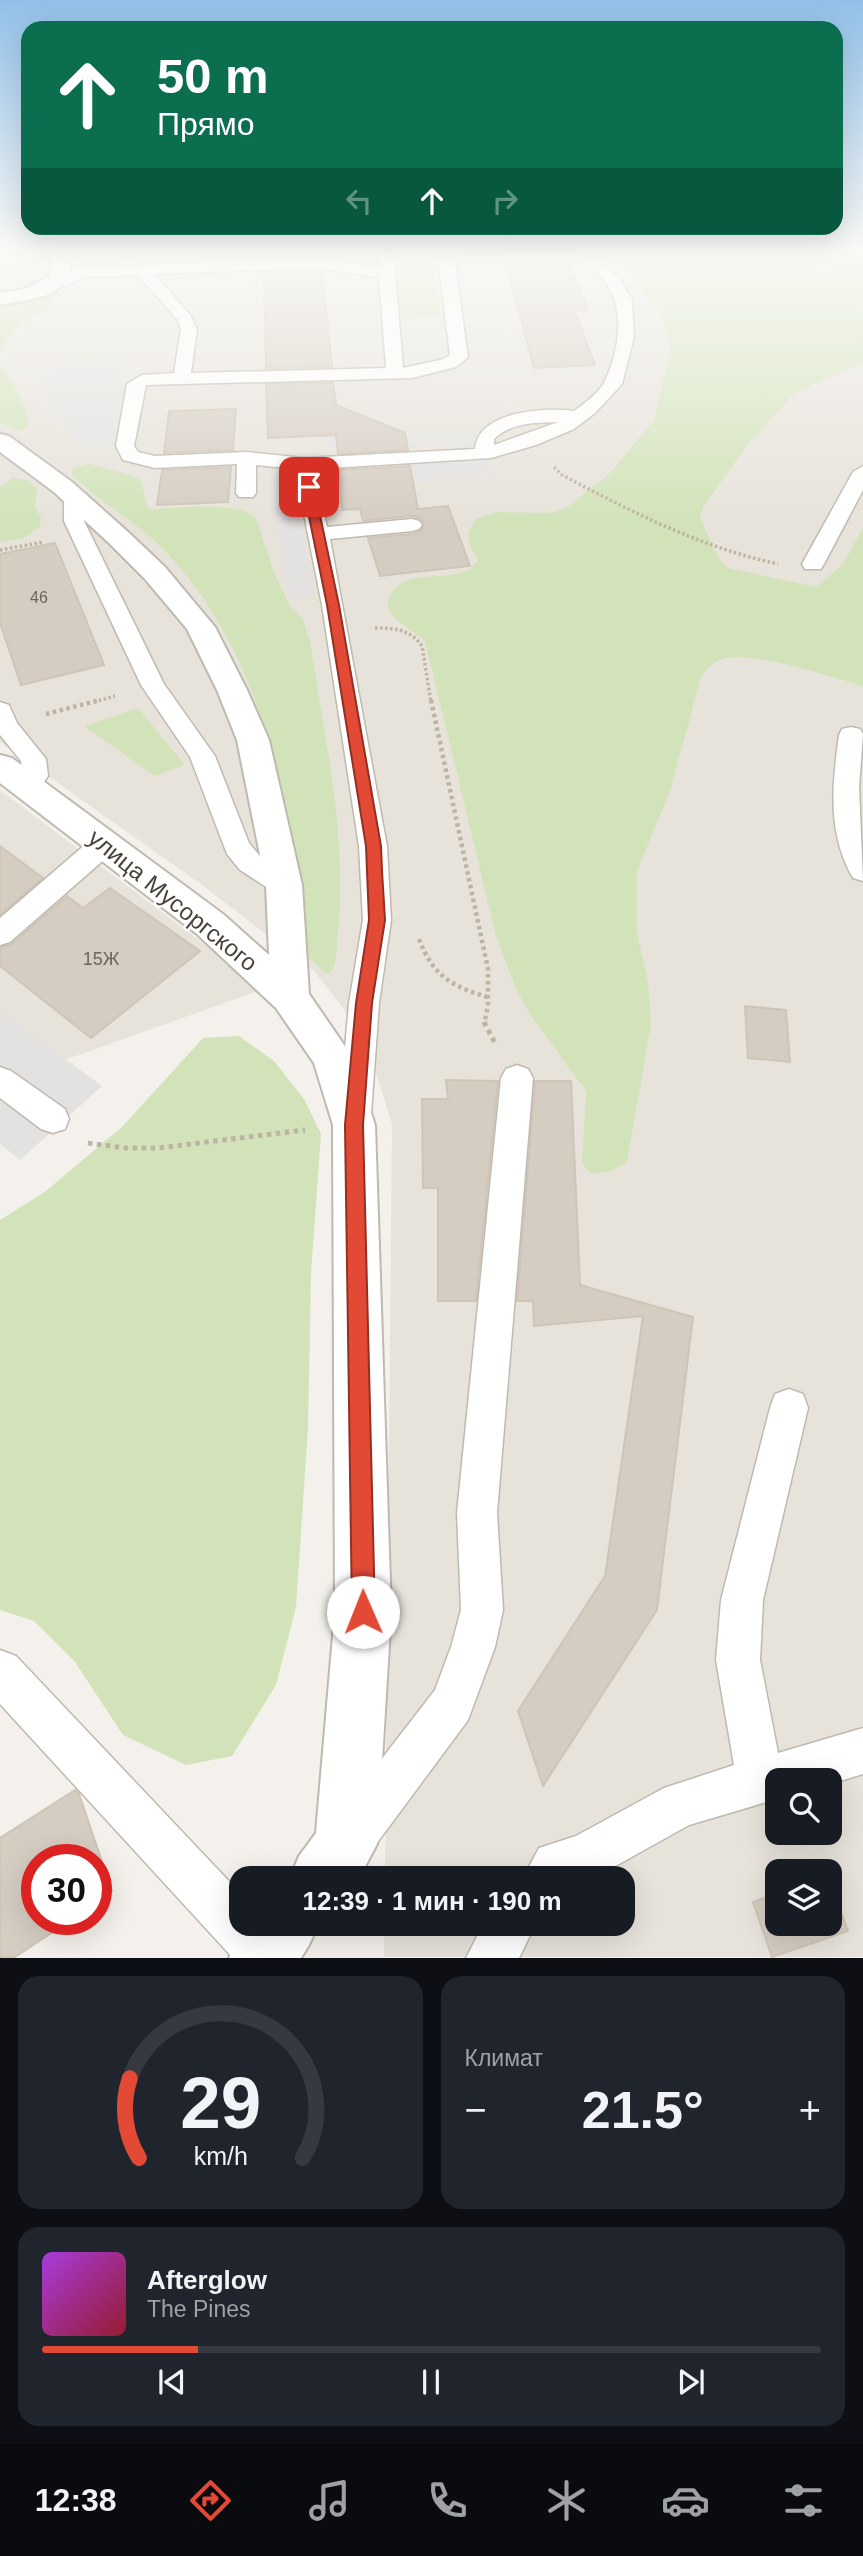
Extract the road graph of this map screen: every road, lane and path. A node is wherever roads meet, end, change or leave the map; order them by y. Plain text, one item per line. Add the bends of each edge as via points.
1 (188, 340) edge
2 (392, 340) edge
3 (457, 340) edge
4 (625, 340) edge
5 (395, 374) junction
6 (182, 378) junction
7 (580, 415) junction
8 (0, 441) edge
9 (529, 441) junction
10 (484, 454) junction
11 (247, 458) junction
12 (304, 464) junction
13 (863, 472) edge
14 (246, 493) dead end
15 (74, 498) junction
16 (412, 524) dead end
17 (318, 534) junction
18 (813, 564) joint
19 (364, 628) dead end
20 (100, 700) dead end
21 (851, 735) dead end
22 (8, 747) edge
23 (104, 844) junction
24 (863, 870) edge
25 (284, 886) junction
26 (0, 934) edge
27 (290, 997) junction
28 (517, 1078) joint
29 (0, 1080) edge
30 (53, 1119) joint
31 (354, 1125) junction
32 (789, 1408) dead end
33 (0, 1672) edge
34 (863, 1751) edge
35 (761, 1780) junction
36 (333, 1861) edge
37 (555, 1866) edge
38 (504, 1936) edge
39 (270, 1948) edge
40 (491, 1958) edge

1 - 6 lane
2 - 5 lane
3 - 5 lane via 459,357 432,369
4 - 7 lane via 613,384
5 - 6 lane
6 - 11 lane via 136,384 125,451 138,460 155,462
7 - 9 lane
7 - 10 lane via 500,424 485,438
8 - 15 street
9 - 10 lane
9 - 18 path via 562,475 659,526 717,551 792,567
10 - 12 lane
11 - 12 lane
11 - 14 lane
12 - 17 lane
13 - 18 lane
15 - 25 lane via 74,521 153,685 202,756 237,847 250,863
15 - 25 street via 155,573 200,627 253,740
16 - 17 lane
17 - 31 lane via 373,846 377,920 364,1003
19 - 28 path via 408,632 422,646 475,918 489,965 490,998 484,1024
20 - 22 path
21 - 24 lane via 845,798 853,853
22 - 23 street, улица Мусоргского
23 - 26 lane
23 - 27 street, улица Мусоргского via 211,924
25 - 27 street
27 - 31 street, улица Мусоргского via 332,1058
28 - 36 lane via 477,1513 482,1609 452,1704
29 - 30 lane
30 - 31 path via 81,1142 116,1150 189,1146
31 - 36 street, улица Мусоргского via 363,1612
32 - 35 lane via 743,1600 738,1660
33 - 39 lane
34 - 35 lane
35 - 37 lane via 680,1804 584,1858
38 - 40 lane

